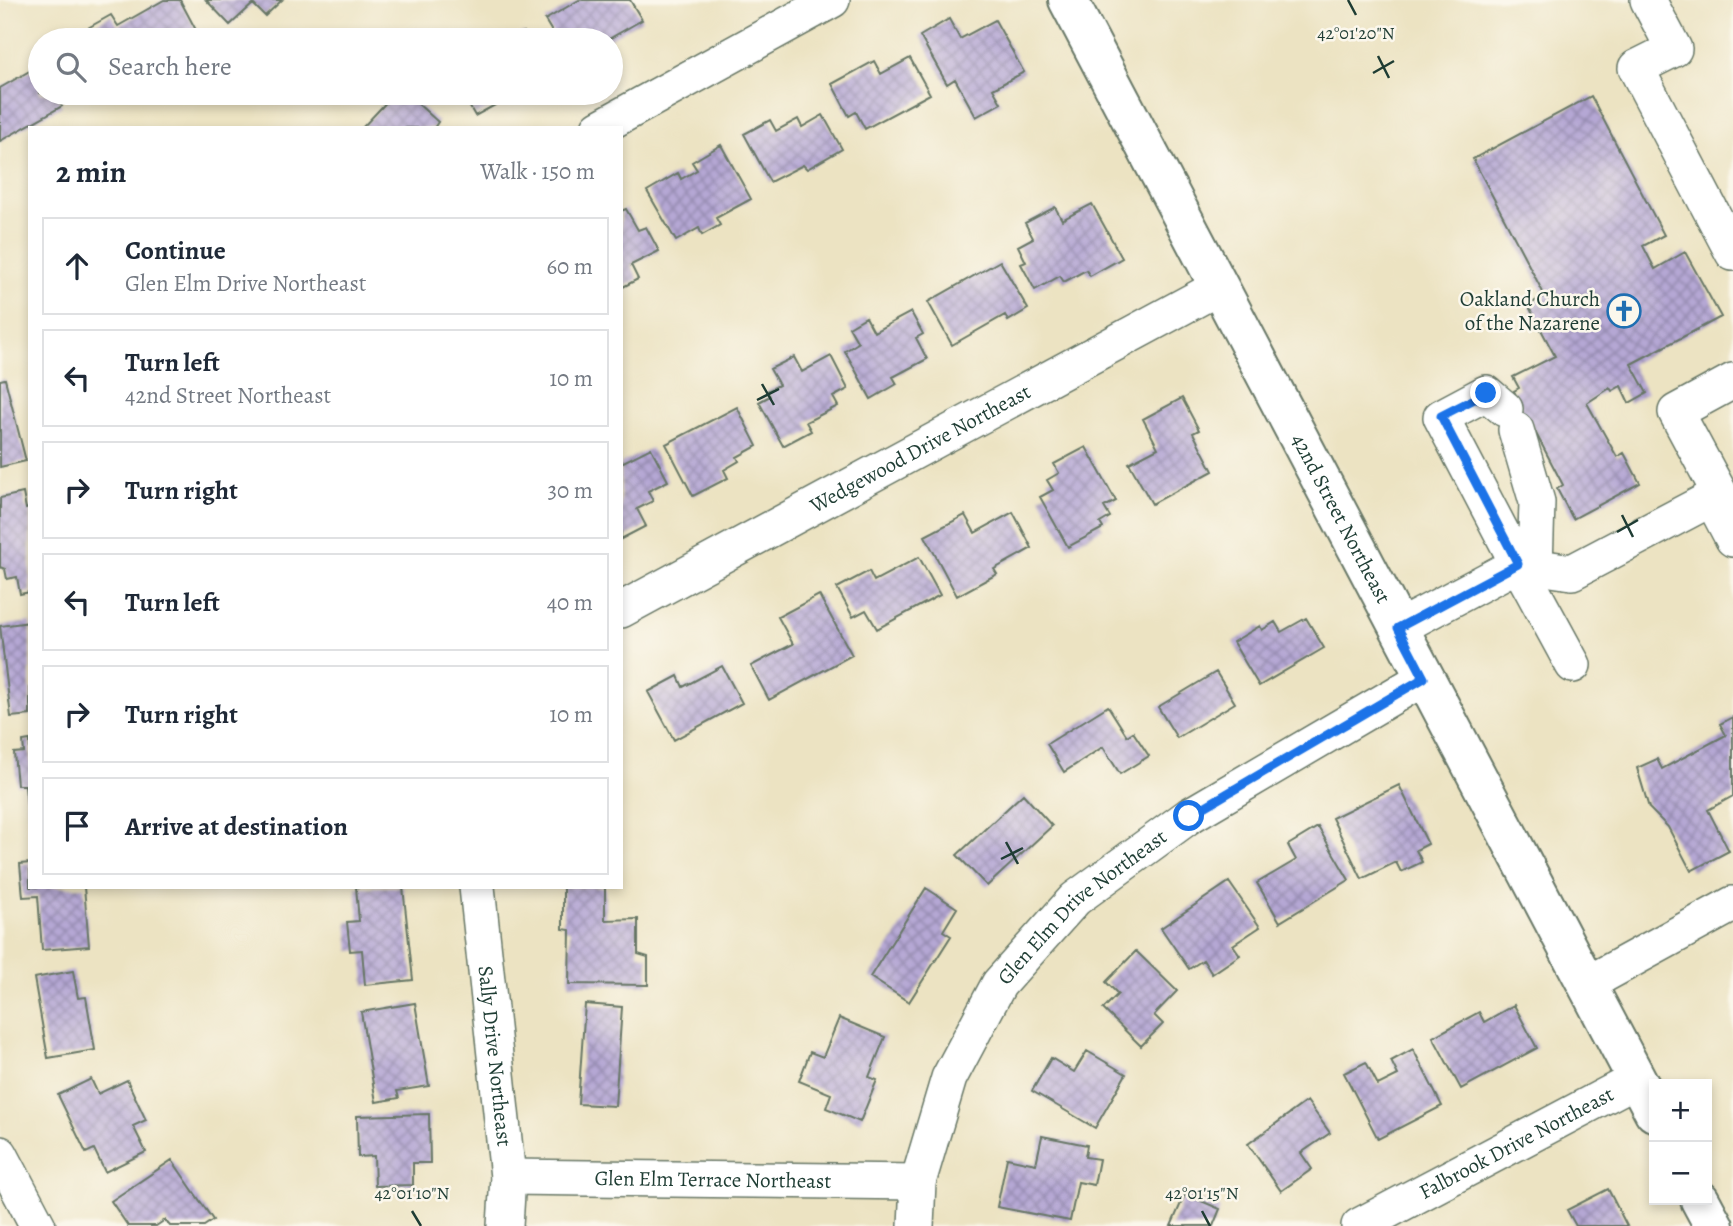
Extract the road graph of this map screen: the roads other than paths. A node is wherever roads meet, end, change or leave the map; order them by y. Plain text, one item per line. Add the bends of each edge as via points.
1 (832, 0) edge
2 (1068, 0) edge
3 (1648, 0) edge
4 (603, 126) edge
5 (1733, 253) edge
6 (1219, 287) junction
7 (1733, 381) edge
8 (1720, 487) edge
9 (1733, 539) edge
10 (1527, 565) junction
11 (623, 609) edge
12 (1398, 628) junction
13 (1573, 665) dead end
14 (1424, 678) junction
15 (477, 889) edge
16 (1733, 904) edge
17 (1587, 984) junction
18 (1646, 1096) edge
19 (0, 1154) edge
20 (508, 1177) junction
21 (918, 1182) junction
22 (1703, 1205) edge
23 (38, 1226) edge
24 (505, 1226) edge
25 (916, 1226) edge
26 (1359, 1226) edge
27 (1714, 1226) edge

1 - 4 street
2 - 6 main road, 42nd Street Northeast
3 - 5 street via 1674,49 1636,68
6 - 11 street, Wedgewood Drive Northeast
6 - 12 main road, 42nd Street Northeast
7 - 8 street via 1675,412
8 - 9 street
8 - 10 street via 1572,572
10 - 10 street via 1441,416 1486,393 1510,420 1537,502
10 - 12 street
10 - 13 street
12 - 14 main road, 42nd Street Northeast
14 - 17 main road, 42nd Street Northeast
14 - 21 street, Glen Elm Drive Northeast via 1189,816 1075,899 999,984 949,1078
15 - 20 street, Sally Drive Northeast
16 - 17 street
17 - 18 main road, 42nd Street Northeast
18 - 26 street, Falbrook Drive Northeast
19 - 23 street
20 - 21 street, Glen Elm Terrace Northeast
20 - 24 street, Sally Drive Northeast
21 - 25 street, Glen Elm Drive Northeast
22 - 27 main road

